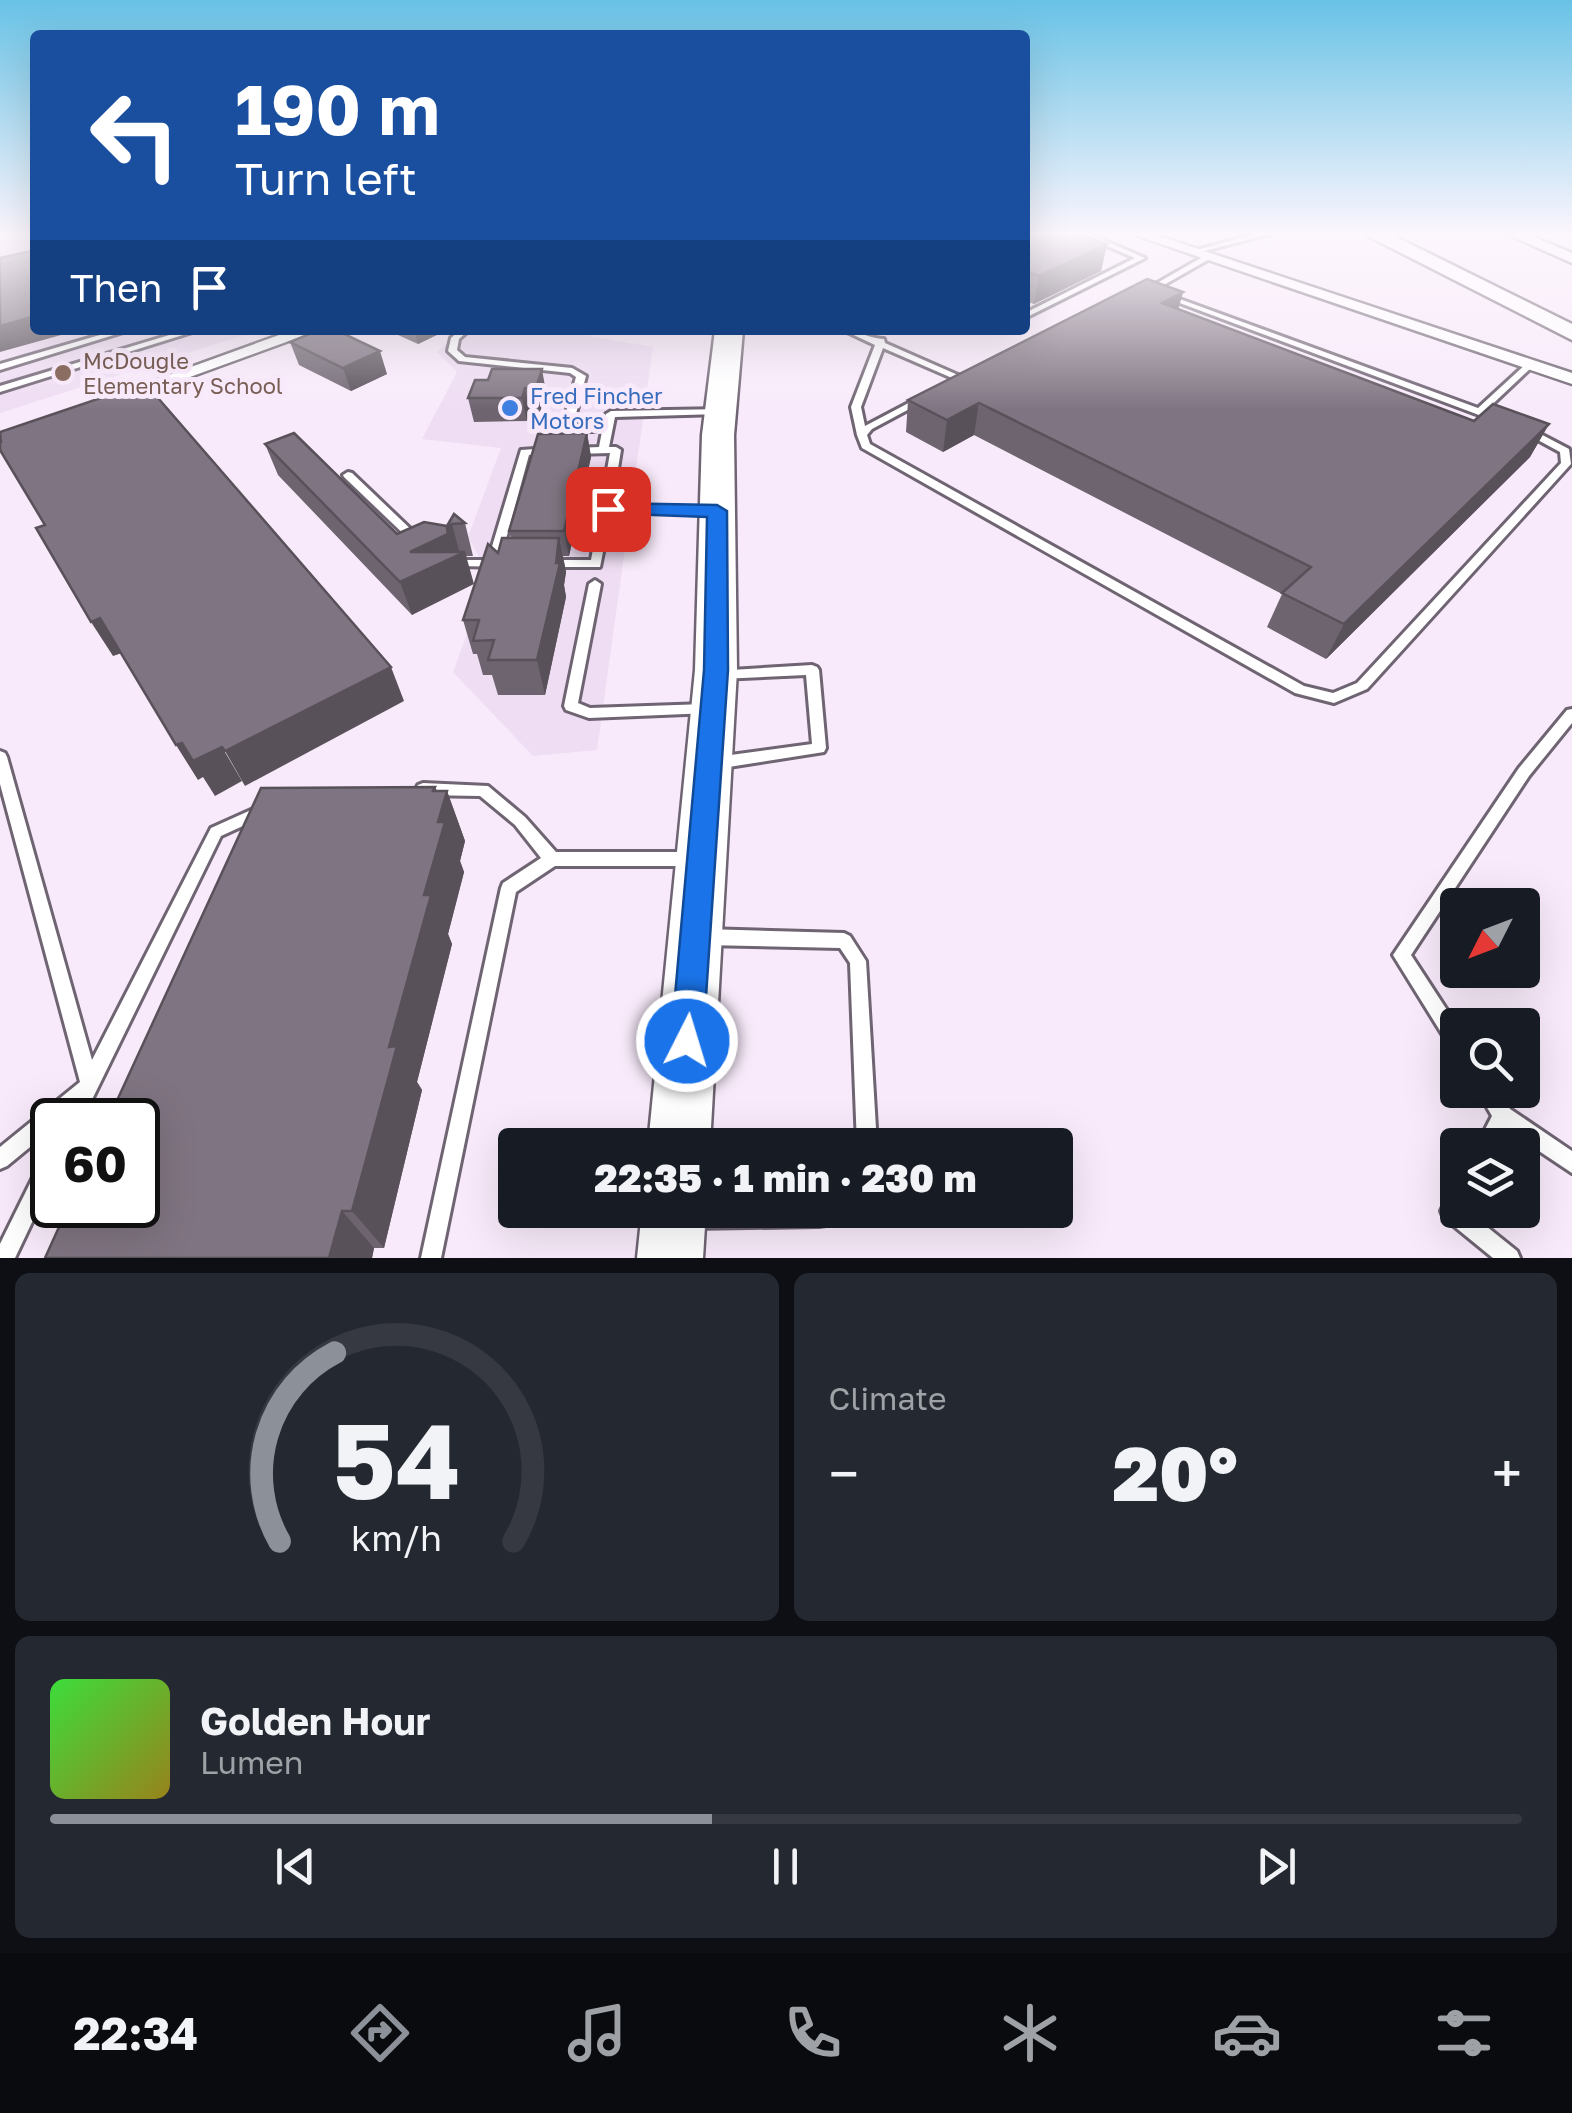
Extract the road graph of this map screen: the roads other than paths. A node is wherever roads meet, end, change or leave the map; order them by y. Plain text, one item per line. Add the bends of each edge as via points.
1 (1071, 293) edge
2 (1156, 293) edge
3 (1314, 293) edge
4 (1493, 293) edge
5 (1535, 293) edge
6 (1572, 311) edge
7 (1030, 313) edge
8 (1572, 334) edge
9 (109, 335) edge
10 (180, 335) edge
11 (297, 335) edge
12 (458, 335) edge
13 (729, 335) edge
14 (861, 335) edge
15 (881, 342) junction
16 (1530, 365) junction
17 (0, 367) edge
18 (978, 370) edge
19 (962, 379) junction
20 (1572, 380) edge
21 (947, 387) edge
22 (0, 390) edge
23 (931, 395) edge
24 (104, 401) edge
25 (722, 411) junction
26 (1479, 412) junction
27 (1494, 418) edge
28 (1509, 423) edge
29 (608, 428) junction
30 (862, 435) junction
31 (603, 450) junction
32 (348, 475) dead end
33 (608, 509) junction
34 (717, 511) junction
35 (435, 547) edge
36 (465, 563) edge
37 (493, 564) junction
38 (510, 564) edge
39 (528, 564) edge
40 (595, 584) dead end
41 (714, 692) junction
42 (1572, 714) edge
43 (0, 757) edge
44 (708, 764) junction
45 (405, 789) edge
46 (278, 804) edge
47 (552, 859) junction
48 (701, 860) junction
49 (695, 937) junction
50 (1440, 1016) edge
51 (90, 1086) junction
52 (84, 1098) edge
53 (1498, 1108) edge
54 (1503, 1116) junction
55 (680, 1128) edge
56 (866, 1128) edge
57 (1496, 1128) edge
58 (0, 1159) edge
59 (1572, 1163) edge
60 (30, 1205) edge
61 (1472, 1228) edge
62 (4, 1258) edge
63 (431, 1258) edge
64 (1510, 1258) edge

1 - 7 lane
2 - 26 lane
3 - 16 street
4 - 8 main road
5 - 6 main road
9 - 17 lane
10 - 22 lane
11 - 24 street via 141,394
12 - 29 lane via 452,351 462,358 581,376 566,428
13 - 25 main road
14 - 15 lane
15 - 19 lane
15 - 30 lane via 856,407
16 - 20 street
16 - 26 lane
18 - 19 lane
19 - 21 lane
23 - 30 lane
25 - 29 lane via 612,414
25 - 34 main road
26 - 27 lane
28 - 30 lane via 1564,450 1566,464 1362,686 1334,698 1300,690 866,446
29 - 31 lane
31 - 33 lane via 616,450
31 - 37 lane via 525,452
32 - 35 lane via 419,542
33 - 34 lane
33 - 39 lane via 596,564
34 - 41 main road
36 - 37 lane
37 - 38 lane
40 - 41 lane via 570,706 589,713
41 - 44 main road
41 - 44 lane via 812,670 818,748
42 - 50 lane via 1524,772 1401,954
43 - 51 lane
44 - 48 main road
45 - 47 lane via 482,790
46 - 51 lane via 216,832
47 - 48 lane
47 - 63 lane via 508,888
48 - 49 main road
49 - 55 main road
49 - 56 lane via 844,941 858,961
51 - 52 lane
51 - 58 lane
53 - 54 lane
54 - 57 lane
54 - 59 lane
60 - 62 lane
61 - 64 lane

